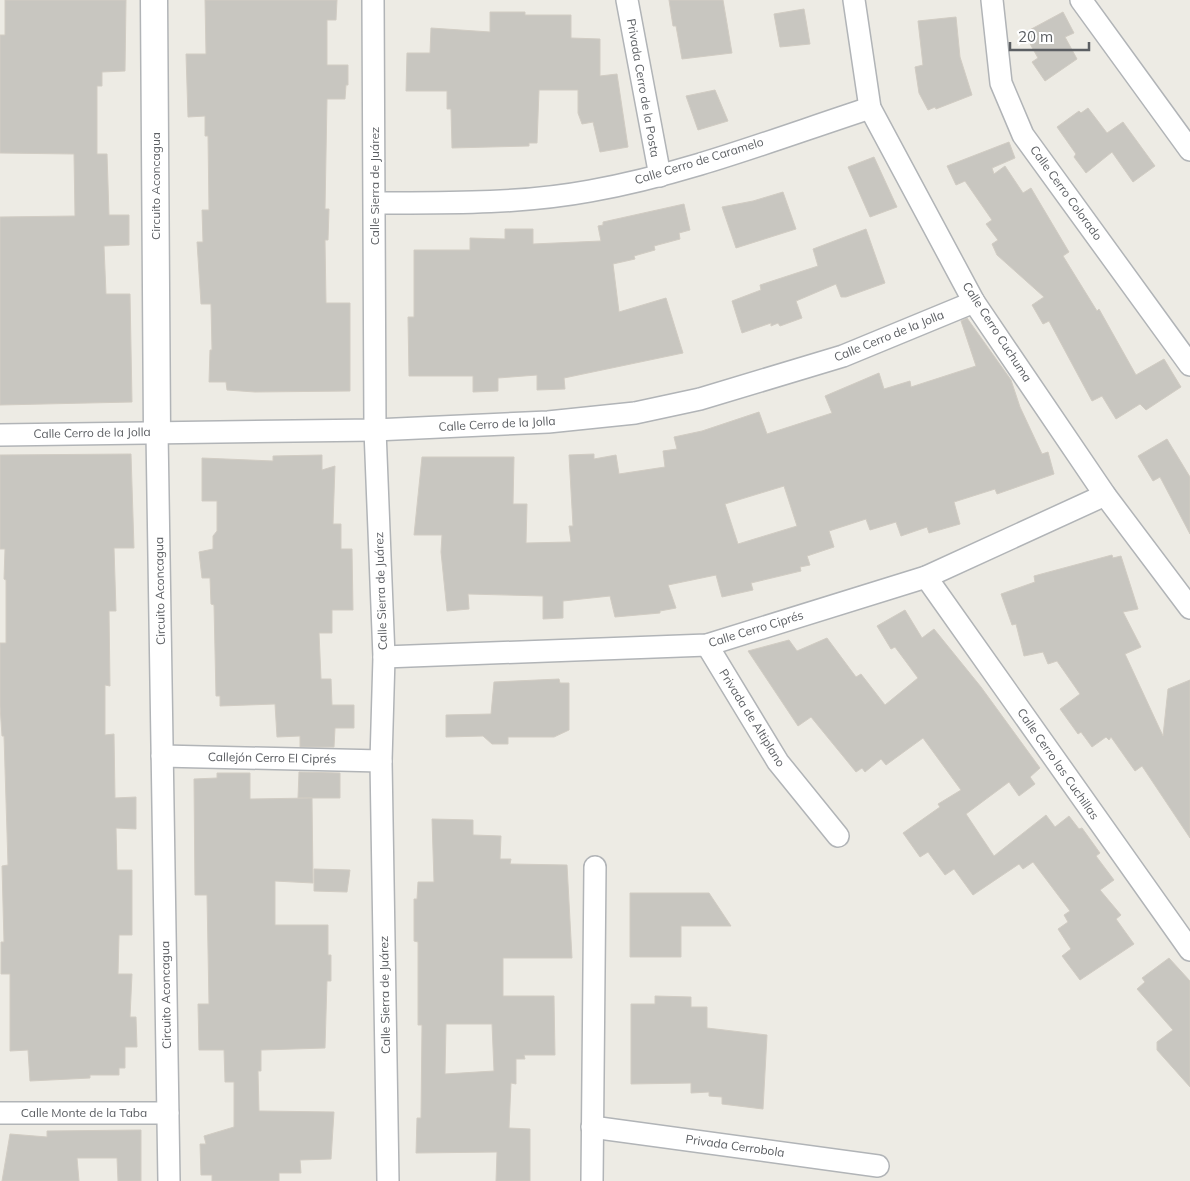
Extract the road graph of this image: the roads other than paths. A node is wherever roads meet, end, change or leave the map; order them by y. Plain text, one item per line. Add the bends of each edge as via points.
1 (154, 0) edge
2 (373, 0) edge
3 (627, 0) edge
4 (854, 0) edge
5 (992, 0) edge
6 (1081, 0) edge
7 (870, 108) junction
8 (1190, 150) edge
9 (660, 176) junction
10 (375, 203) junction
11 (974, 302) junction
12 (1190, 365) edge
13 (375, 430) junction
14 (157, 432) junction
15 (0, 435) edge
16 (1105, 495) junction
17 (926, 577) junction
18 (1190, 608) edge
19 (707, 645) junction
20 (384, 657) junction
21 (162, 756) junction
22 (381, 761) junction
23 (838, 836) dead end
24 (596, 867) dead end
25 (1190, 950) edge
26 (0, 1113) edge
27 (168, 1113) junction
28 (592, 1127) junction
29 (878, 1166) dead end
30 (169, 1181) edge
31 (388, 1181) edge
32 (592, 1181) edge

1 - 14 street, Circuito Aconcagua
2 - 10 street, Calle Sierra de Juárez
3 - 9 street, Privada Cerro de la Posta
4 - 7 street, Calle Cerro Cuchuma
5 - 12 street, Calle Cerro Colorado via 1001,83 1023,135
6 - 8 street
7 - 9 street, Calle Cerro de Caramelo
7 - 11 street, Calle Cerro Cuchuma
9 - 10 street, Calle Cerro de Caramelo via 590,192 493,202
10 - 13 street, Calle Sierra de Juárez
11 - 13 street, Calle Cerro de la Jolla via 843,356 700,399 635,413 548,422
11 - 16 street, Calle Cerro Cuchuma
13 - 14 street, Calle Cerro de la Jolla
13 - 20 street, Calle Sierra de Juárez
14 - 15 street, Calle Cerro de la Jolla
14 - 21 street, Circuito Aconcagua
16 - 17 street, Calle Cerro Ciprés
16 - 18 street, Calle Cerro Cuchuma
17 - 19 street, Calle Cerro Ciprés
17 - 25 street, Calle Cerro las Cuchillas
19 - 20 street, Calle Cerro Ciprés
19 - 23 street, Privada de Altiplano via 778,762
20 - 22 street, Calle Sierra de Juárez
21 - 22 street, Callejón Cerro El Ciprés
21 - 27 street, Circuito Aconcagua
22 - 31 street, Calle Sierra de Juárez
24 - 28 street
26 - 27 street, Calle Monte de la Taba
27 - 30 street, Circuito Aconcagua
28 - 29 street, Privada Cerrobola
28 - 32 street

